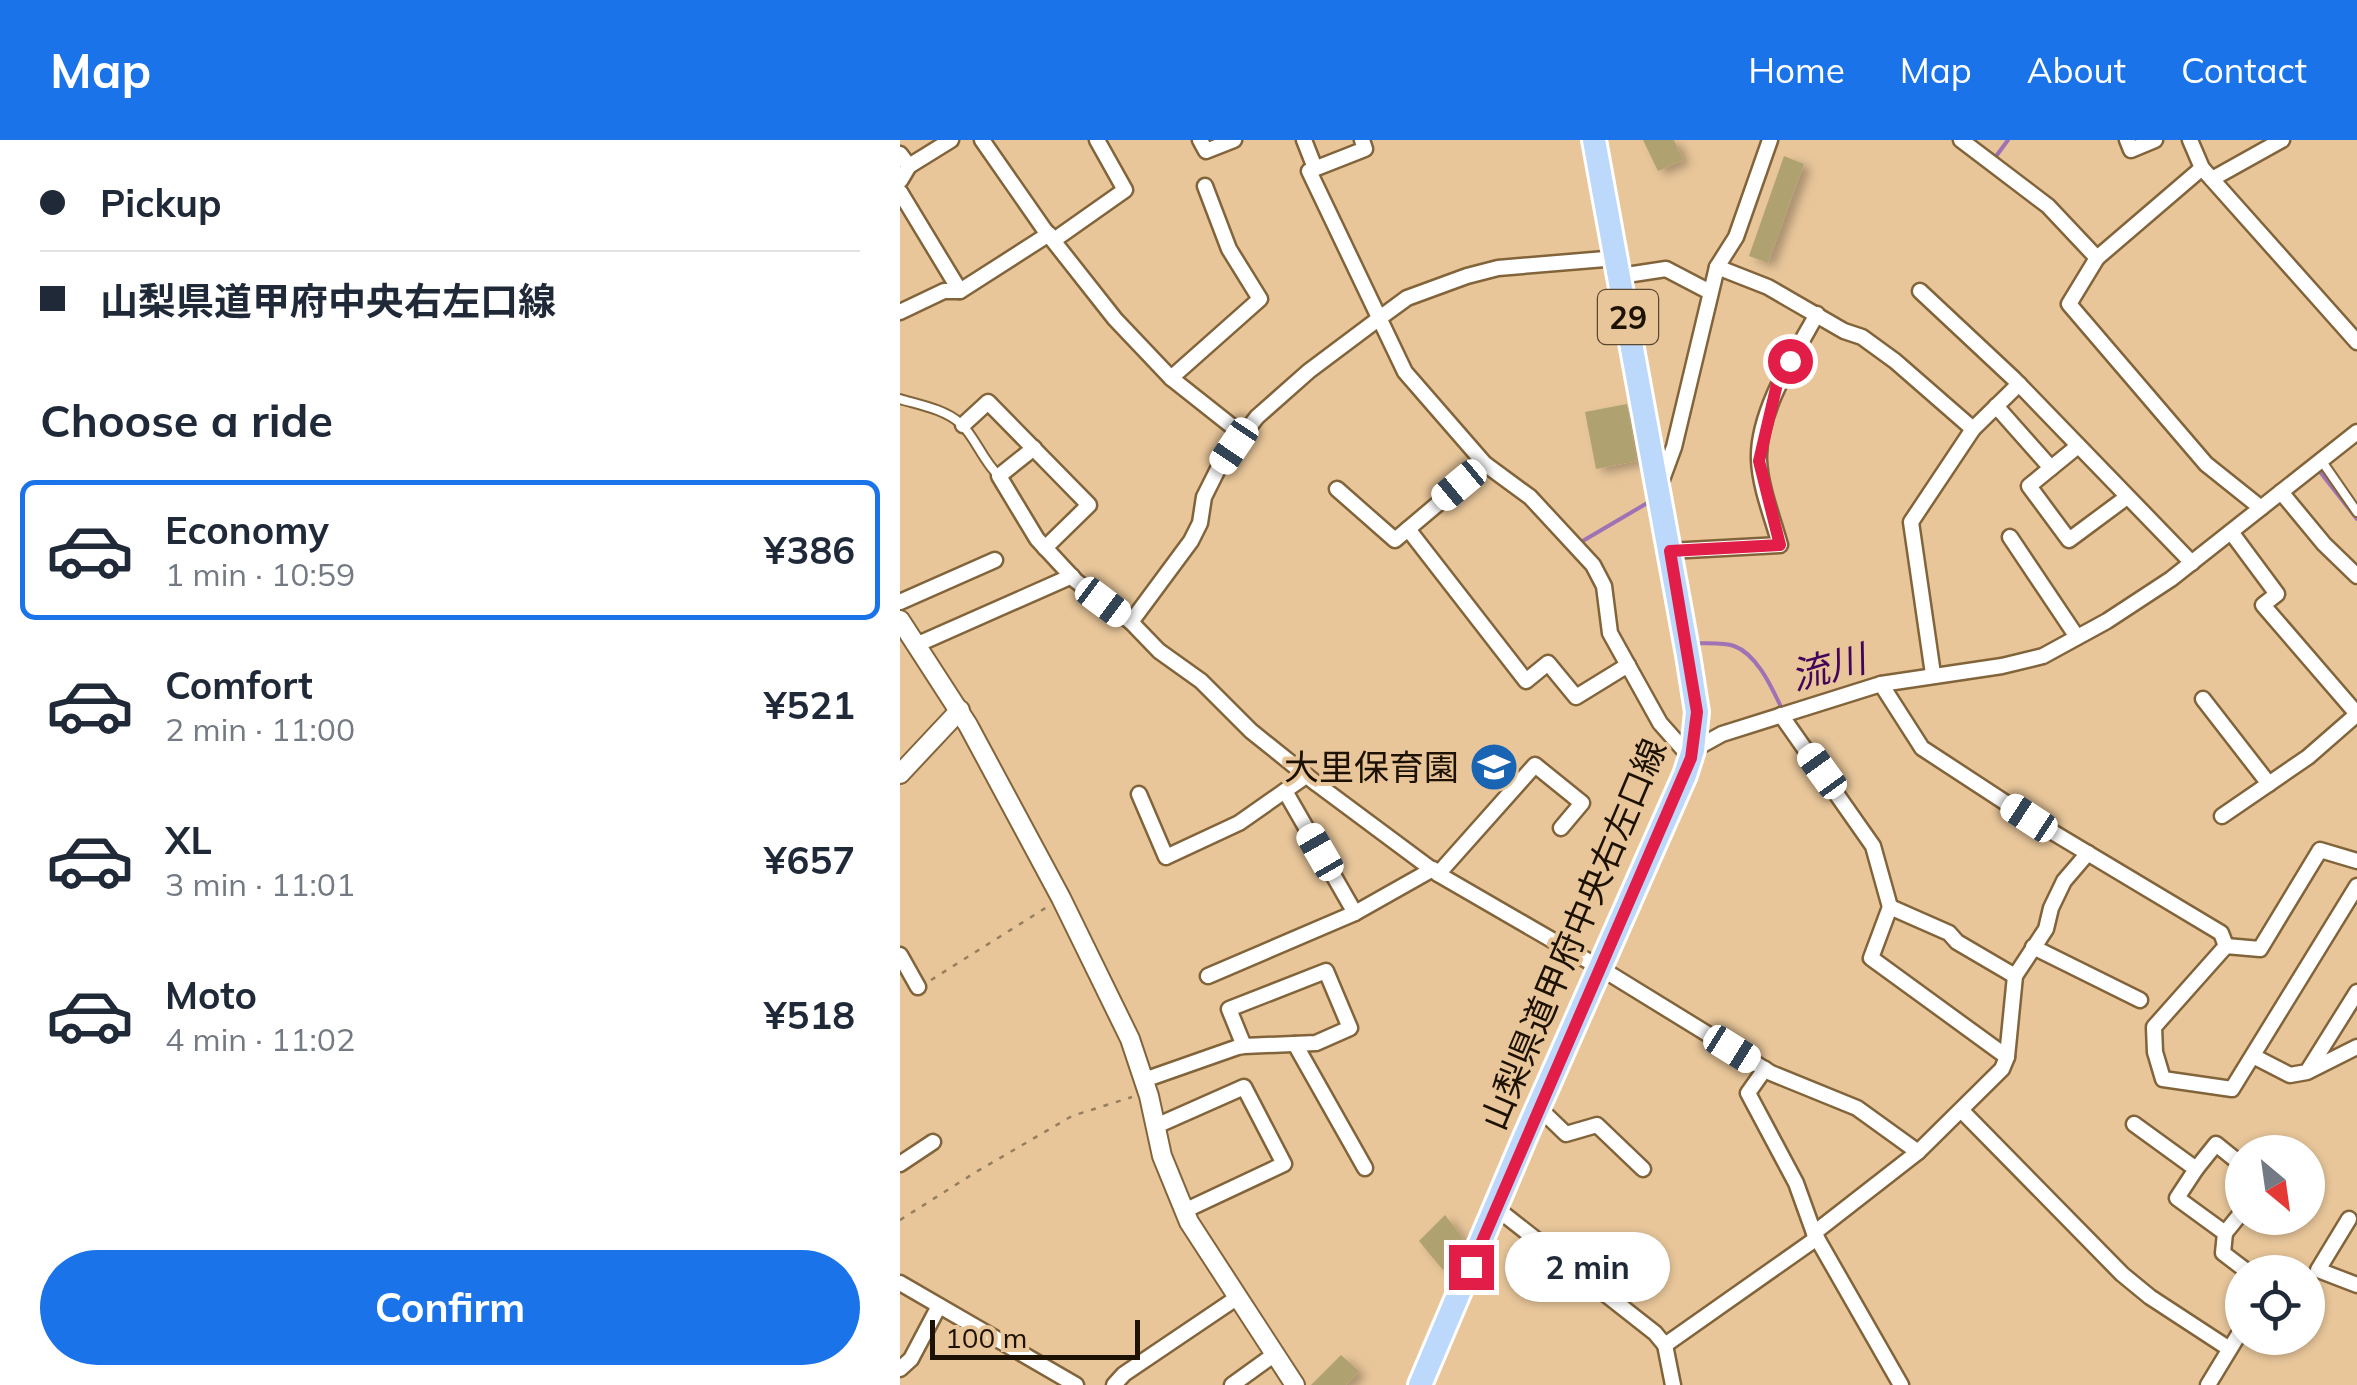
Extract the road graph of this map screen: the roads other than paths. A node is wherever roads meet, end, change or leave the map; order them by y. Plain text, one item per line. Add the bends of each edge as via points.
1 (950, 140) edge
2 (982, 140) edge
3 (1097, 140) edge
4 (1200, 140) edge
5 (1234, 140) edge
6 (1304, 140) edge
7 (1362, 140) edge
8 (1594, 140) edge
9 (1770, 140) edge
10 (1960, 140) edge
11 (2127, 140) edge
12 (2155, 140) edge
13 (2190, 140) edge
14 (2282, 140) edge
15 (905, 160) edge
16 (1316, 168) junction
17 (2207, 174) junction
18 (900, 181) edge
19 (1205, 186) dead end
20 (900, 192) edge
21 (1052, 237) junction
22 (2097, 258) junction
23 (1619, 267) junction
24 (1717, 268) junction
25 (1920, 290) dead end
26 (960, 292) junction
27 (1710, 292) junction
28 (902, 306) edge
29 (1817, 314) junction
30 (1378, 320) junction
31 (2357, 342) edge
32 (1171, 378) junction
33 (2019, 384) junction
34 (900, 399) edge
35 (1996, 406) junction
36 (963, 425) junction
37 (1973, 429) junction
38 (2357, 432) edge
39 (1243, 434) junction
40 (2078, 446) junction
41 (1034, 448) junction
42 (2321, 460) junction
43 (1485, 464) junction
44 (2050, 468) junction
45 (999, 476) junction
46 (1337, 489) dead end
47 (2281, 492) junction
48 (2127, 496) junction
49 (1660, 499) junction
50 (2260, 508) junction
51 (2357, 512) edge
52 (1408, 529) junction
53 (2231, 532) junction
54 (2010, 537) dead end
55 (1045, 548) junction
56 (1676, 551) junction
57 (995, 560) dead end
58 (2192, 562) junction
59 (1072, 576) junction
60 (2357, 576) edge
61 (900, 602) edge
62 (900, 620) edge
63 (1131, 622) junction
64 (2077, 637) junction
65 (916, 645) junction
66 (1628, 665) junction
67 (1933, 674) junction
68 (1882, 684) junction
69 (2203, 700) dead end
70 (960, 710) junction
71 (1781, 715) junction
72 (2356, 715) edge
73 (1692, 754) junction
74 (900, 774) edge
75 (1306, 776) junction
76 (2270, 784) junction
77 (1286, 791) junction
78 (1139, 794) dead end
79 (2222, 816) dead end
80 (1562, 828) dead end
81 (2088, 853) junction
82 (2357, 861) edge
83 (1436, 871) junction
84 (2357, 886) edge
85 (1890, 907) junction
86 (1355, 913) junction
87 (2226, 946) junction
88 (2033, 947) junction
89 (900, 956) edge
90 (1602, 969) junction
91 (1208, 976) dead end
92 (2015, 976) junction
93 (918, 987) road end
94 (2357, 992) edge
95 (2140, 1000) dead end
96 (1295, 1044) junction
97 (1244, 1046) junction
98 (2357, 1047) edge
99 (2253, 1056) junction
100 (2007, 1057) junction
101 (1764, 1069) junction
102 (2307, 1072) junction
103 (1146, 1086) junction
104 (1538, 1107) junction
105 (1962, 1112) junction
106 (2134, 1124) dead end
107 (1156, 1126) junction
108 (933, 1142) dead end
109 (2225, 1151) edge
110 (1918, 1152) junction
111 (900, 1164) edge
112 (1365, 1168) dead end
113 (1644, 1168) dead end
114 (2196, 1169) junction
115 (1496, 1208) junction
116 (1184, 1211) junction
117 (2350, 1219) dead end
118 (2225, 1233) edge
119 (1815, 1236) junction
120 (900, 1283) edge
121 (2357, 1286) edge
122 (1238, 1297) junction
123 (939, 1306) junction
124 (1666, 1345) junction
125 (2225, 1346) edge
126 (1275, 1354) junction
127 (2225, 1354) edge
128 (900, 1369) edge
129 (1076, 1385) edge
130 (1114, 1385) edge
131 (1232, 1385) edge
132 (1295, 1385) edge
133 (1420, 1385) edge
134 (1672, 1385) edge
135 (1901, 1385) edge
136 (2208, 1385) edge

1 - 15 street
2 - 21 street
3 - 21 street via 1124,190
4 - 5 street via 1206,151
6 - 16 street
7 - 16 street via 1365,150
8 - 23 main road, 山梨県道甲府中央右左口線 / 29
9 - 24 street via 1736,237
10 - 22 street via 2048,206
11 - 12 street via 2132,150
13 - 17 street
14 - 17 street
15 - 18 street
16 - 30 street via 1309,171
17 - 22 street
17 - 31 street
19 - 32 street via 1229,249 1260,298
20 - 26 street
21 - 26 street
21 - 32 street
22 - 50 street via 2069,304 2206,464
23 - 27 street via 1666,269
23 - 30 street via 1498,268 1407,298
23 - 49 main road, 山梨県道甲府中央右左口線 / 29
24 - 27 street
24 - 29 street
25 - 33 street
26 - 28 street
27 - 49 street
29 - 37 street via 1895,360
29 - 56 street via 1777,384 1762,439 1759,461 1780,545
30 - 39 street
30 - 43 street via 1405,372
32 - 39 street
33 - 35 street
33 - 40 street
34 - 36 lane
35 - 37 street
35 - 44 street
36 - 41 street via 988,402
36 - 45 lane
37 - 67 street via 1911,522
38 - 42 street
39 - 63 street via 1204,496 1192,541
40 - 44 street
40 - 48 street
41 - 45 street
41 - 55 street via 1089,505
42 - 47 street
42 - 51 lane
43 - 52 street
43 - 66 street via 1530,497 1593,565 1604,586 1610,633
44 - 48 street via 2029,486 2069,540
45 - 55 street
46 - 52 street via 1395,540
47 - 50 street
47 - 60 street
48 - 58 street
49 - 56 main road, 山梨県道甲府中央右左口線 / 29
50 - 53 street
52 - 66 street via 1526,682 1548,663 1576,697
53 - 58 street
53 - 72 street via 2278,594 2263,606
54 - 64 street
55 - 59 street
56 - 73 main road, 山梨県道甲府中央右左口線 / 29 via 1697,712
57 - 61 street
58 - 64 street
59 - 63 street
59 - 65 street
62 - 65 street
63 - 75 street
64 - 67 street via 2028,661
65 - 70 street
66 - 73 street via 1660,724
67 - 68 street
68 - 71 street
68 - 81 street via 1922,748
69 - 76 street
70 - 74 street
70 - 103 street via 1061,898
71 - 73 street via 1722,734
71 - 85 street via 1868,836
72 - 76 street
73 - 90 main road, 山梨県道甲府中央右左口線 / 29
75 - 77 street
75 - 83 street
76 - 79 street
77 - 78 street via 1239,824 1166,857
77 - 86 street
80 - 83 street via 1582,803 1535,765
81 - 87 street via 2221,933
81 - 88 street via 2064,881
82 - 87 street via 2320,850 2260,949
83 - 86 street
83 - 90 street
84 - 99 street
85 - 92 street via 1948,932
85 - 100 street via 1870,958
86 - 91 street
87 - 99 street via 2154,1027 2156,1052 2163,1080 2232,1089
88 - 92 street
88 - 95 street
89 - 93 street
90 - 101 street
90 - 104 main road, 山梨県道甲府中央右左口線 / 29
92 - 100 street
94 - 102 street
96 - 97 street
96 - 97 street via 1350,1028 1326,971 1229,1009
96 - 112 street
97 - 103 street
98 - 102 street
99 - 102 street via 2290,1075
100 - 105 street
101 - 110 street via 1857,1108
101 - 119 street via 1748,1092
103 - 107 street
104 - 113 street via 1566,1134 1597,1125
104 - 115 main road, 山梨県道甲府中央右左口線 / 29
105 - 110 street
105 - 125 street via 2122,1274
106 - 114 street
107 - 116 street
107 - 116 street via 1244,1087 1284,1164
108 - 111 street
109 - 114 street via 2216,1144
110 - 119 street
114 - 118 street via 2177,1198
115 - 124 street
115 - 133 main road, 山梨県道甲府中央右左口線 / 29
116 - 122 street
117 - 121 street via 2318,1270
119 - 124 street
119 - 135 street
120 - 123 street
122 - 126 street
122 - 130 street
123 - 128 street
123 - 129 street
124 - 134 street
126 - 131 street
126 - 132 street
127 - 136 street

